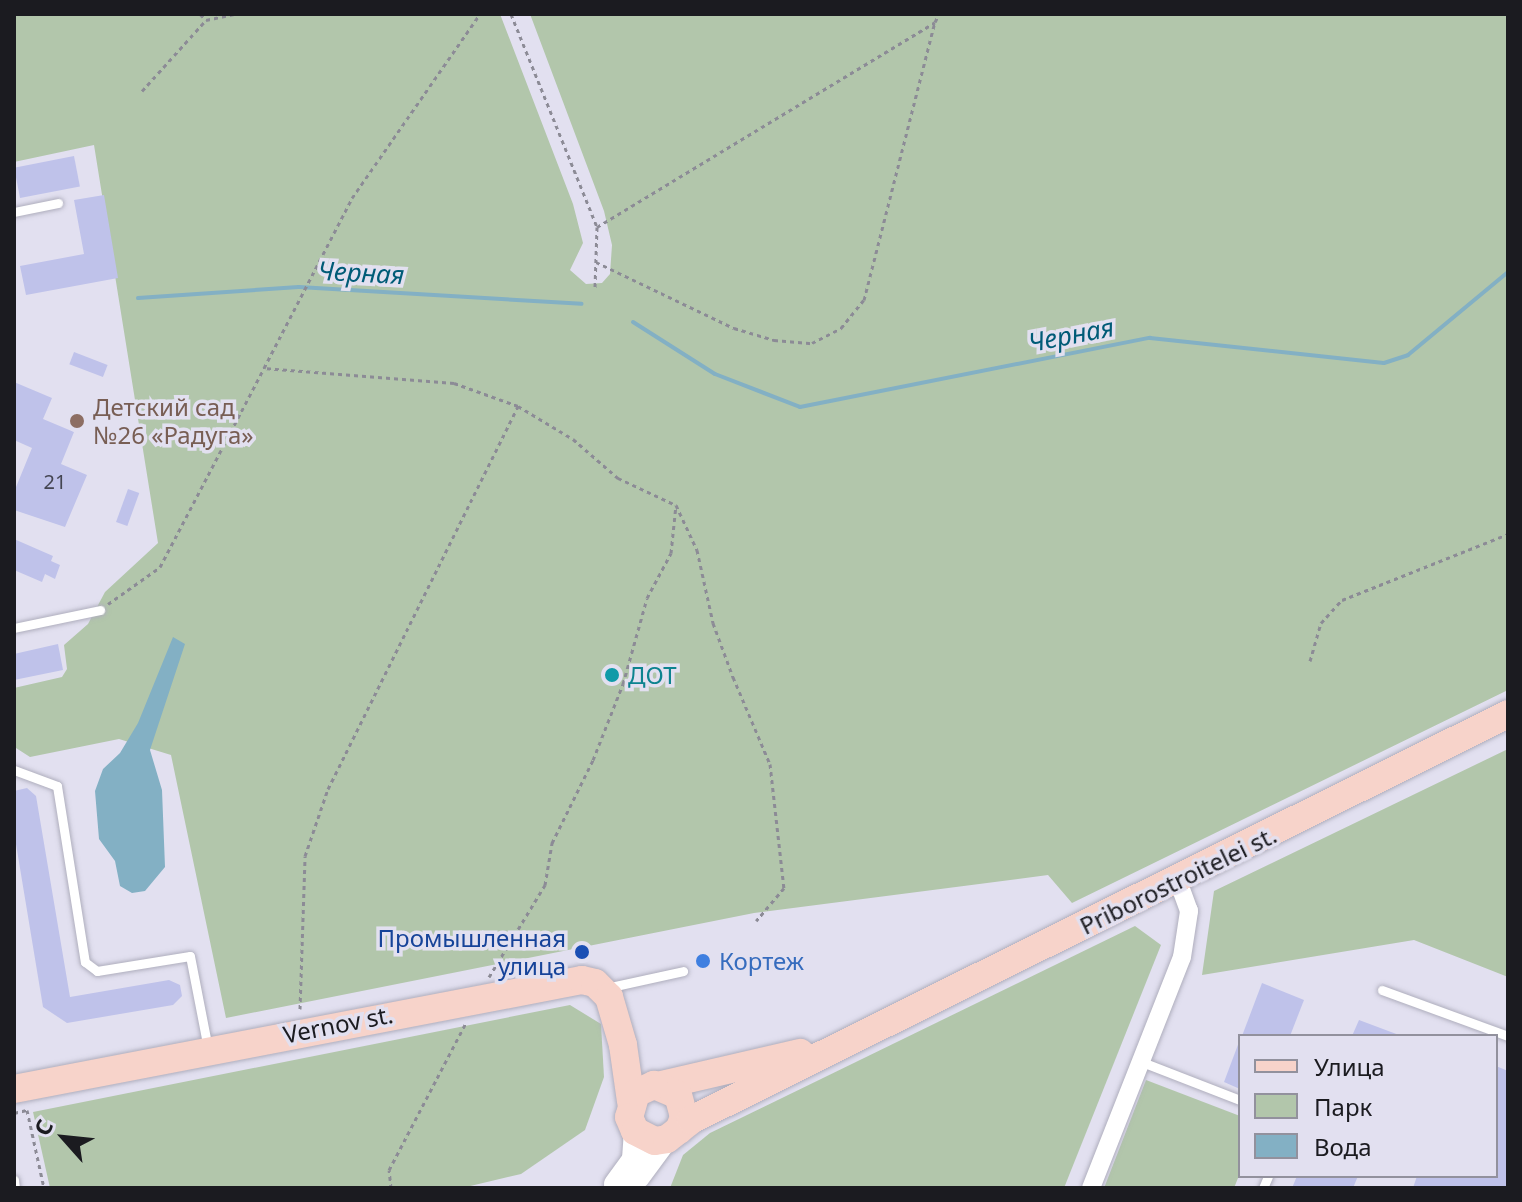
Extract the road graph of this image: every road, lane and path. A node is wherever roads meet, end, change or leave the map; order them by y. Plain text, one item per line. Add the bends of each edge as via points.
1 (200, 14) edge
2 (235, 14) edge
3 (480, 14) edge
4 (511, 14) edge
5 (939, 14) edge
6 (206, 20) junction
7 (935, 22) junction
8 (142, 91) dead end
9 (58, 203) dead end
10 (14, 212) edge
11 (597, 227) junction
12 (596, 262) junction
13 (595, 288) dead end
14 (264, 368) junction
15 (518, 406) junction
16 (676, 505) junction
17 (1508, 534) edge
18 (100, 610) joint
19 (14, 628) edge
20 (1310, 661) dead end
21 (1508, 714) edge
22 (14, 770) edge
23 (1178, 880) junction
24 (756, 921) dead end
25 (683, 971) dead end
26 (603, 989) junction
27 (1382, 990) dead end
28 (479, 998) junction
29 (300, 1009) dead end
30 (1508, 1036) edge
31 (847, 1042) junction
32 (623, 1045) junction
33 (208, 1049) junction
34 (1142, 1062) junction
35 (658, 1085) junction
36 (14, 1089) edge
37 (1238, 1099) edge
38 (631, 1101) junction
39 (14, 1113) edge
40 (635, 1131) junction
41 (673, 1134) junction
42 (653, 1164) junction
43 (14, 1180) edge
44 (15, 1188) edge
45 (44, 1188) edge
46 (391, 1188) edge
47 (612, 1188) edge
48 (653, 1188) edge
49 (1091, 1188) edge

1 - 6 path
2 - 6 path
3 - 14 path via 352,198
4 - 11 path
5 - 7 path
6 - 8 path
7 - 11 path
7 - 12 path via 864,300 841,328 812,343 774,340 734,328
9 - 10 lane
11 - 12 path
12 - 13 path
14 - 15 path via 454,383
14 - 18 path via 160,567
15 - 16 path via 573,439 618,478
15 - 29 path via 328,789 305,856
16 - 24 path via 697,550 733,677 770,764 784,888
16 - 28 path via 671,553 647,598 623,684 593,760 552,843 545,885
17 - 20 path via 1342,600 1321,623
18 - 19 lane
21 - 23 main road, Priborostroitelei st.
22 - 33 lane via 57,786 85,962 97,971 190,956
23 - 31 main road, Priborostroitelei st.
23 - 34 street via 1189,926
25 - 26 lane
26 - 28 main road, Vernov st. via 582,980
26 - 32 main road
27 - 30 lane
28 - 33 main road, Vernov st.
28 - 46 path via 389,1170
31 - 35 main road, Priborostroitelei st.
31 - 41 main road, Priborostroitelei st.
32 - 35 main road via 636,1069
32 - 38 main road
33 - 36 main road, Vernov st.
34 - 37 lane
34 - 49 street
35 - 38 main road
35 - 41 main road via 678,1095 684,1107
38 - 40 main road via 629,1117
39 - 45 path via 27,1110
40 - 41 main road via 655,1141
40 - 47 street via 628,1172
41 - 42 street
42 - 47 street
42 - 48 street
43 - 44 lane

